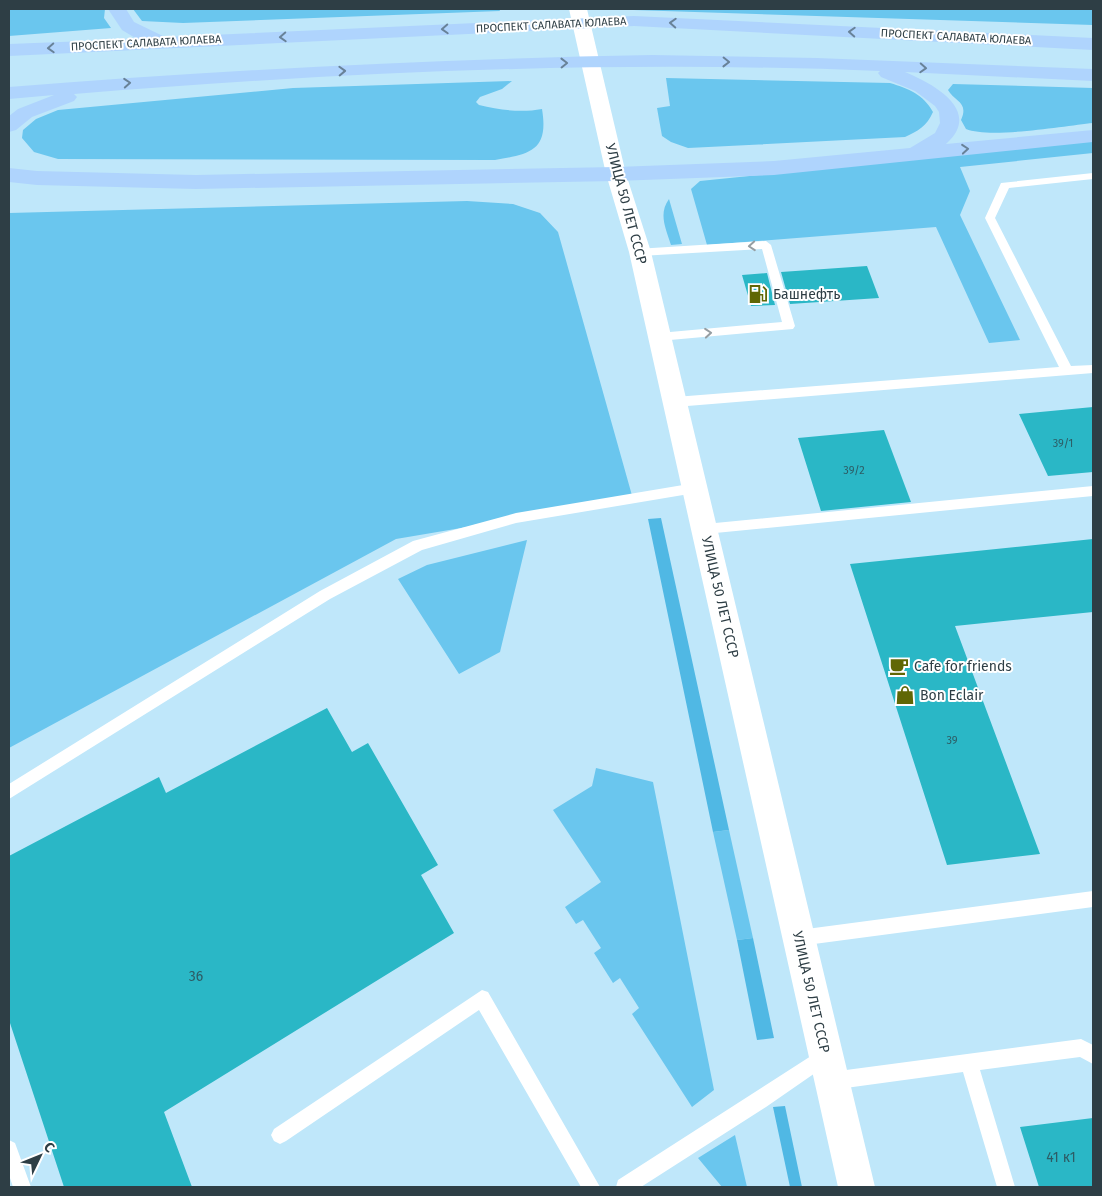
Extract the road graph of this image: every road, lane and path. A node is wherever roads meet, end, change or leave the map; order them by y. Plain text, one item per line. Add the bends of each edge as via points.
1 (117, 9) edge
2 (578, 9) edge
3 (165, 42) junction
4 (1093, 44) edge
5 (9, 50) edge
6 (853, 64) junction
7 (1093, 75) edge
8 (102, 85) junction
9 (9, 93) edge
10 (9, 126) edge
11 (1093, 136) edge
12 (916, 153) junction
13 (9, 161) edge
14 (616, 174) junction
15 (9, 175) edge
16 (1093, 176) edge
17 (37, 178) junction
18 (640, 252) junction
19 (659, 337) junction
20 (1093, 369) edge
21 (1067, 371) junction
22 (674, 402) junction
23 (695, 488) junction
24 (1093, 491) edge
25 (704, 529) junction
26 (9, 792) edge
27 (1093, 899) edge
28 (799, 938) junction
29 (1093, 1056) edge
30 (969, 1063) junction
31 (828, 1068) junction
32 (280, 1135) dead end
33 (9, 1149) edge
34 (22, 1187) edge
35 (590, 1187) edge
36 (625, 1187) edge
37 (857, 1187) edge
38 (1006, 1187) edge

1 - 3 main road via 132,31
2 - 14 main road, УЛИЦА 50 ЛЕТ СССР
4 -> 3 main road, ПРОСПЕКТ САЛАВАТА ЮЛАЕВА via 634,21
3 -> 5 main road, ПРОСПЕКТ САЛАВАТА ЮЛАЕВА
6 -> 7 main road
8 -> 6 main road via 238,75 515,64 655,61
6 - 12 main road via 912,81 927,89 948,111 949,124 945,134 935,144
8 - 9 main road
8 - 10 main road via 44,105
12 -> 11 main road
12 - 14 main road via 774,168
13 - 17 main road via 19,170
14 - 17 main road via 196,182
14 - 18 main road, УЛИЦА 50 ЛЕТ СССР
15 - 17 main road
16 - 21 lane via 1006,185 990,218
18 - 19 main road, УЛИЦА 50 ЛЕТ СССР
19 -> 18 lane via 788,326 766,244
19 - 22 main road, УЛИЦА 50 ЛЕТ СССР
20 - 21 lane
21 - 22 lane
22 - 23 main road, УЛИЦА 50 ЛЕТ СССР
23 - 25 main road, УЛИЦА 50 ЛЕТ СССР
23 - 26 lane via 516,518 418,546 325,595
24 - 25 lane
25 - 28 main road, УЛИЦА 50 ЛЕТ СССР
27 - 28 lane
28 - 31 main road, УЛИЦА 50 ЛЕТ СССР
29 - 30 lane via 1081,1048
30 - 31 lane
30 - 38 lane
31 - 36 lane via 760,1101
31 - 37 main road, УЛИЦА 50 ЛЕТ СССР
32 - 35 lane via 482,998
33 - 34 lane

